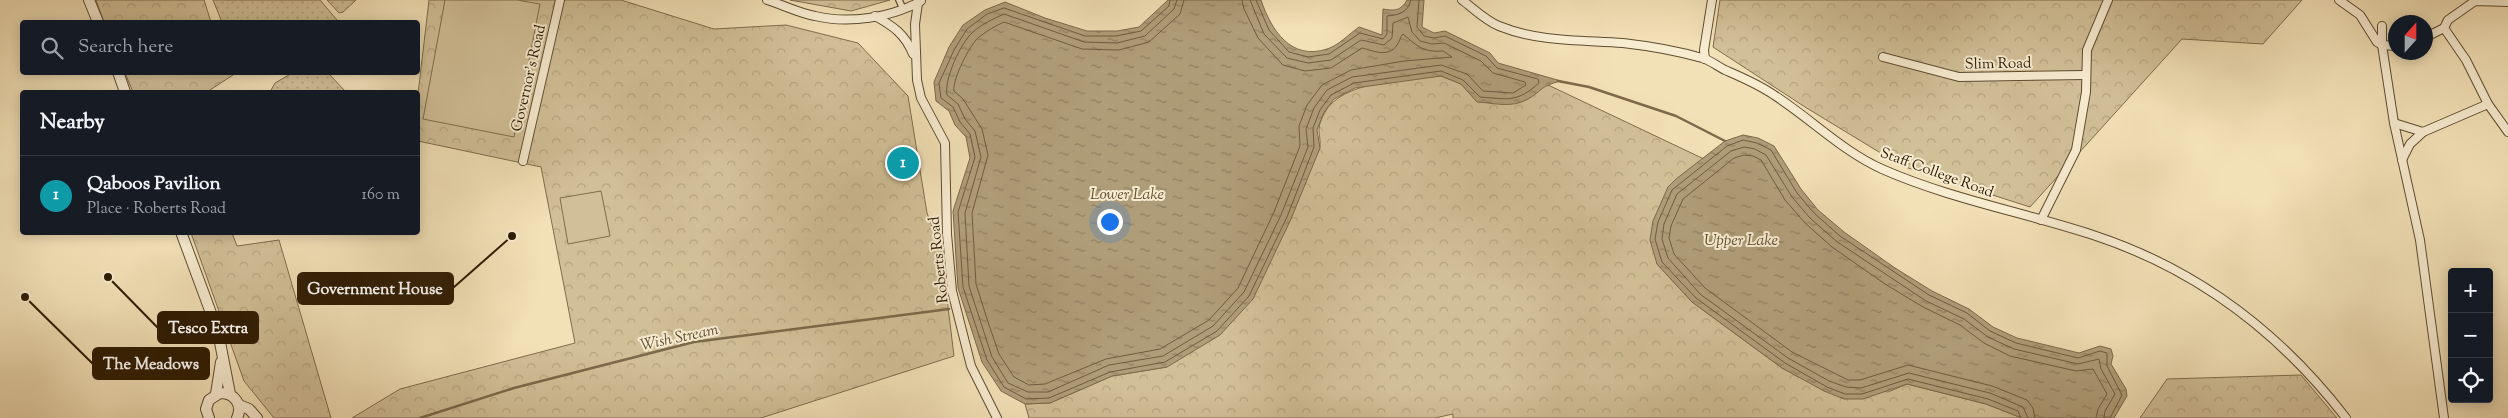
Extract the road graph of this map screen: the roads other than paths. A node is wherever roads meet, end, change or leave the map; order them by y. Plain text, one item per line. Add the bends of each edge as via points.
1 (89, 0) edge
2 (560, 0) edge
3 (767, 0) edge
4 (899, 0) edge
5 (1462, 0) edge
6 (1712, 0) edge
7 (2108, 0) edge
8 (2339, 0) edge
9 (920, 1) edge
10 (2508, 2) edge
11 (903, 9) junction
12 (875, 16) junction
13 (97, 20) edge
14 (2382, 26) dead end
15 (2444, 28) junction
16 (2433, 34) edge
17 (2382, 46) junction
18 (2388, 46) edge
19 (1883, 57) dead end
20 (915, 59) junction
21 (1705, 59) junction
22 (119, 75) edge
23 (2085, 75) junction
24 (125, 90) edge
25 (2488, 104) junction
26 (2394, 123) junction
27 (2423, 132) junction
28 (2508, 132) edge
29 (523, 162) dead end
30 (2402, 162) junction
31 (2041, 220) junction
32 (182, 235) edge
33 (222, 356) junction
34 (216, 394) junction
35 (230, 394) junction
36 (239, 405) junction
37 (208, 418) edge
38 (237, 418) edge
39 (257, 418) edge
40 (997, 418) edge
41 (2346, 418) edge
42 (2444, 418) edge

1 - 13 street
2 - 29 street, Governor's Road
3 - 12 street via 816,16 853,19
4 - 11 street
5 - 21 street, Staff College Road via 1496,25 1515,32 1627,44
6 - 21 street
7 - 23 street via 2087,50
8 - 17 street via 2360,15
9 - 11 street
9 - 20 street via 915,24
10 - 15 street via 2475,1 2448,20
11 - 12 street
12 - 20 street via 896,28 908,41
14 - 17 street
15 - 16 street
15 - 25 street via 2466,60
17 - 18 street
17 - 26 street
19 - 23 street, Slim Road via 1959,78
20 - 40 street, Roberts Road via 921,98 945,143 952,290 971,366
21 - 31 street, Staff College Road via 1774,95 1880,168 1958,198
22 - 24 street
23 - 31 street via 2086,92 2076,150
25 - 27 street
25 - 28 street
26 - 27 street
26 - 30 street
27 - 30 street via 2410,144
30 - 42 street via 2420,240
31 - 41 street, Staff College Road via 2142,254 2200,282 2276,340
32 - 33 street via 218,332
33 - 34 street
33 - 35 street
34 - 35 street
34 - 37 street via 206,404
35 - 36 street
36 - 38 street
36 - 39 street via 249,409

